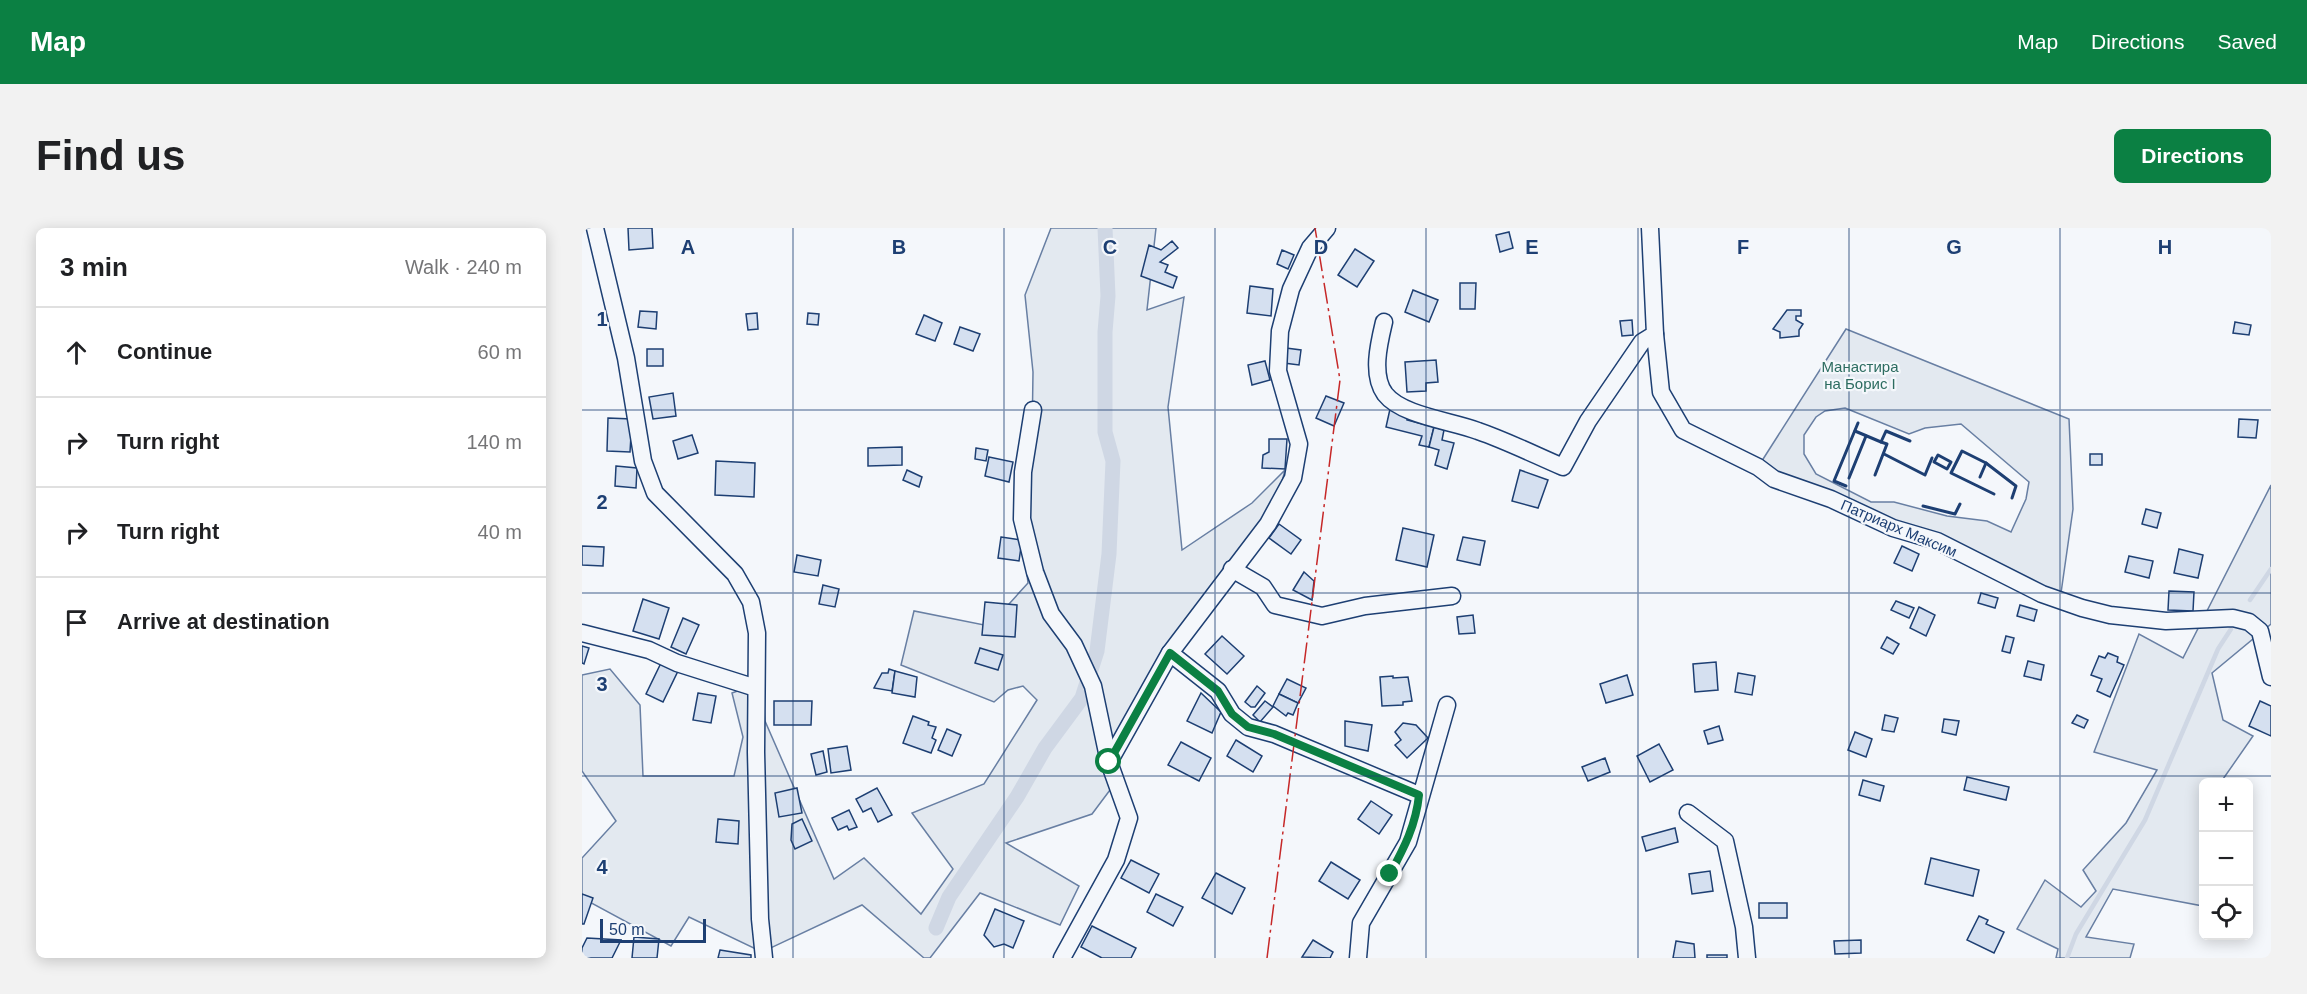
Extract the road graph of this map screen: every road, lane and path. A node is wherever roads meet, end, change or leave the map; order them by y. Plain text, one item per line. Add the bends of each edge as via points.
1 (595, 228) edge
2 (1327, 228) edge
3 (1650, 228) edge
4 (1384, 322) dead end
5 (1655, 334) junction
6 (1033, 410) dead end
7 (1232, 569) junction
8 (1452, 596) dead end
9 (582, 633) edge
10 (1170, 653) junction
11 (2271, 677) edge
12 (756, 688) junction
13 (1447, 705) dead end
14 (1109, 762) junction
15 (1419, 795) junction
16 (1688, 813) dead end
17 (764, 958) edge
18 (1062, 958) edge
19 (1358, 958) edge
20 (1747, 958) edge

1 - 12 street via 626,358 643,461 655,493 735,574 751,602 757,633
2 - 7 street via 1310,248 1291,290 1281,330 1278,371 1299,444 1293,478 1268,524
3 - 5 street, Патриарх Максим
4 - 5 street via 1377,351 1380,381 1392,401 1431,419 1452,421 1481,432 1563,467 1588,421 1642,342
5 - 11 street, Патриарх Максим via 1661,392 1683,430 1774,479 1831,499 1893,528 1937,541 2042,594 2082,608 2166,621 2221,618 2249,622 2260,631
6 - 14 street via 1023,472 1022,519 1035,572 1051,614 1074,645 1093,686
7 - 8 street via 1263,587 1275,605 1322,616 1365,606
7 - 10 street
9 - 12 street via 649,650
10 - 14 street
10 - 15 street via 1218,691 1232,714 1248,727 1274,734
12 - 17 street
13 - 15 street
14 - 18 street via 1129,818 1116,860
15 - 19 street via 1417,818 1408,842 1361,923
16 - 20 street via 1725,841

